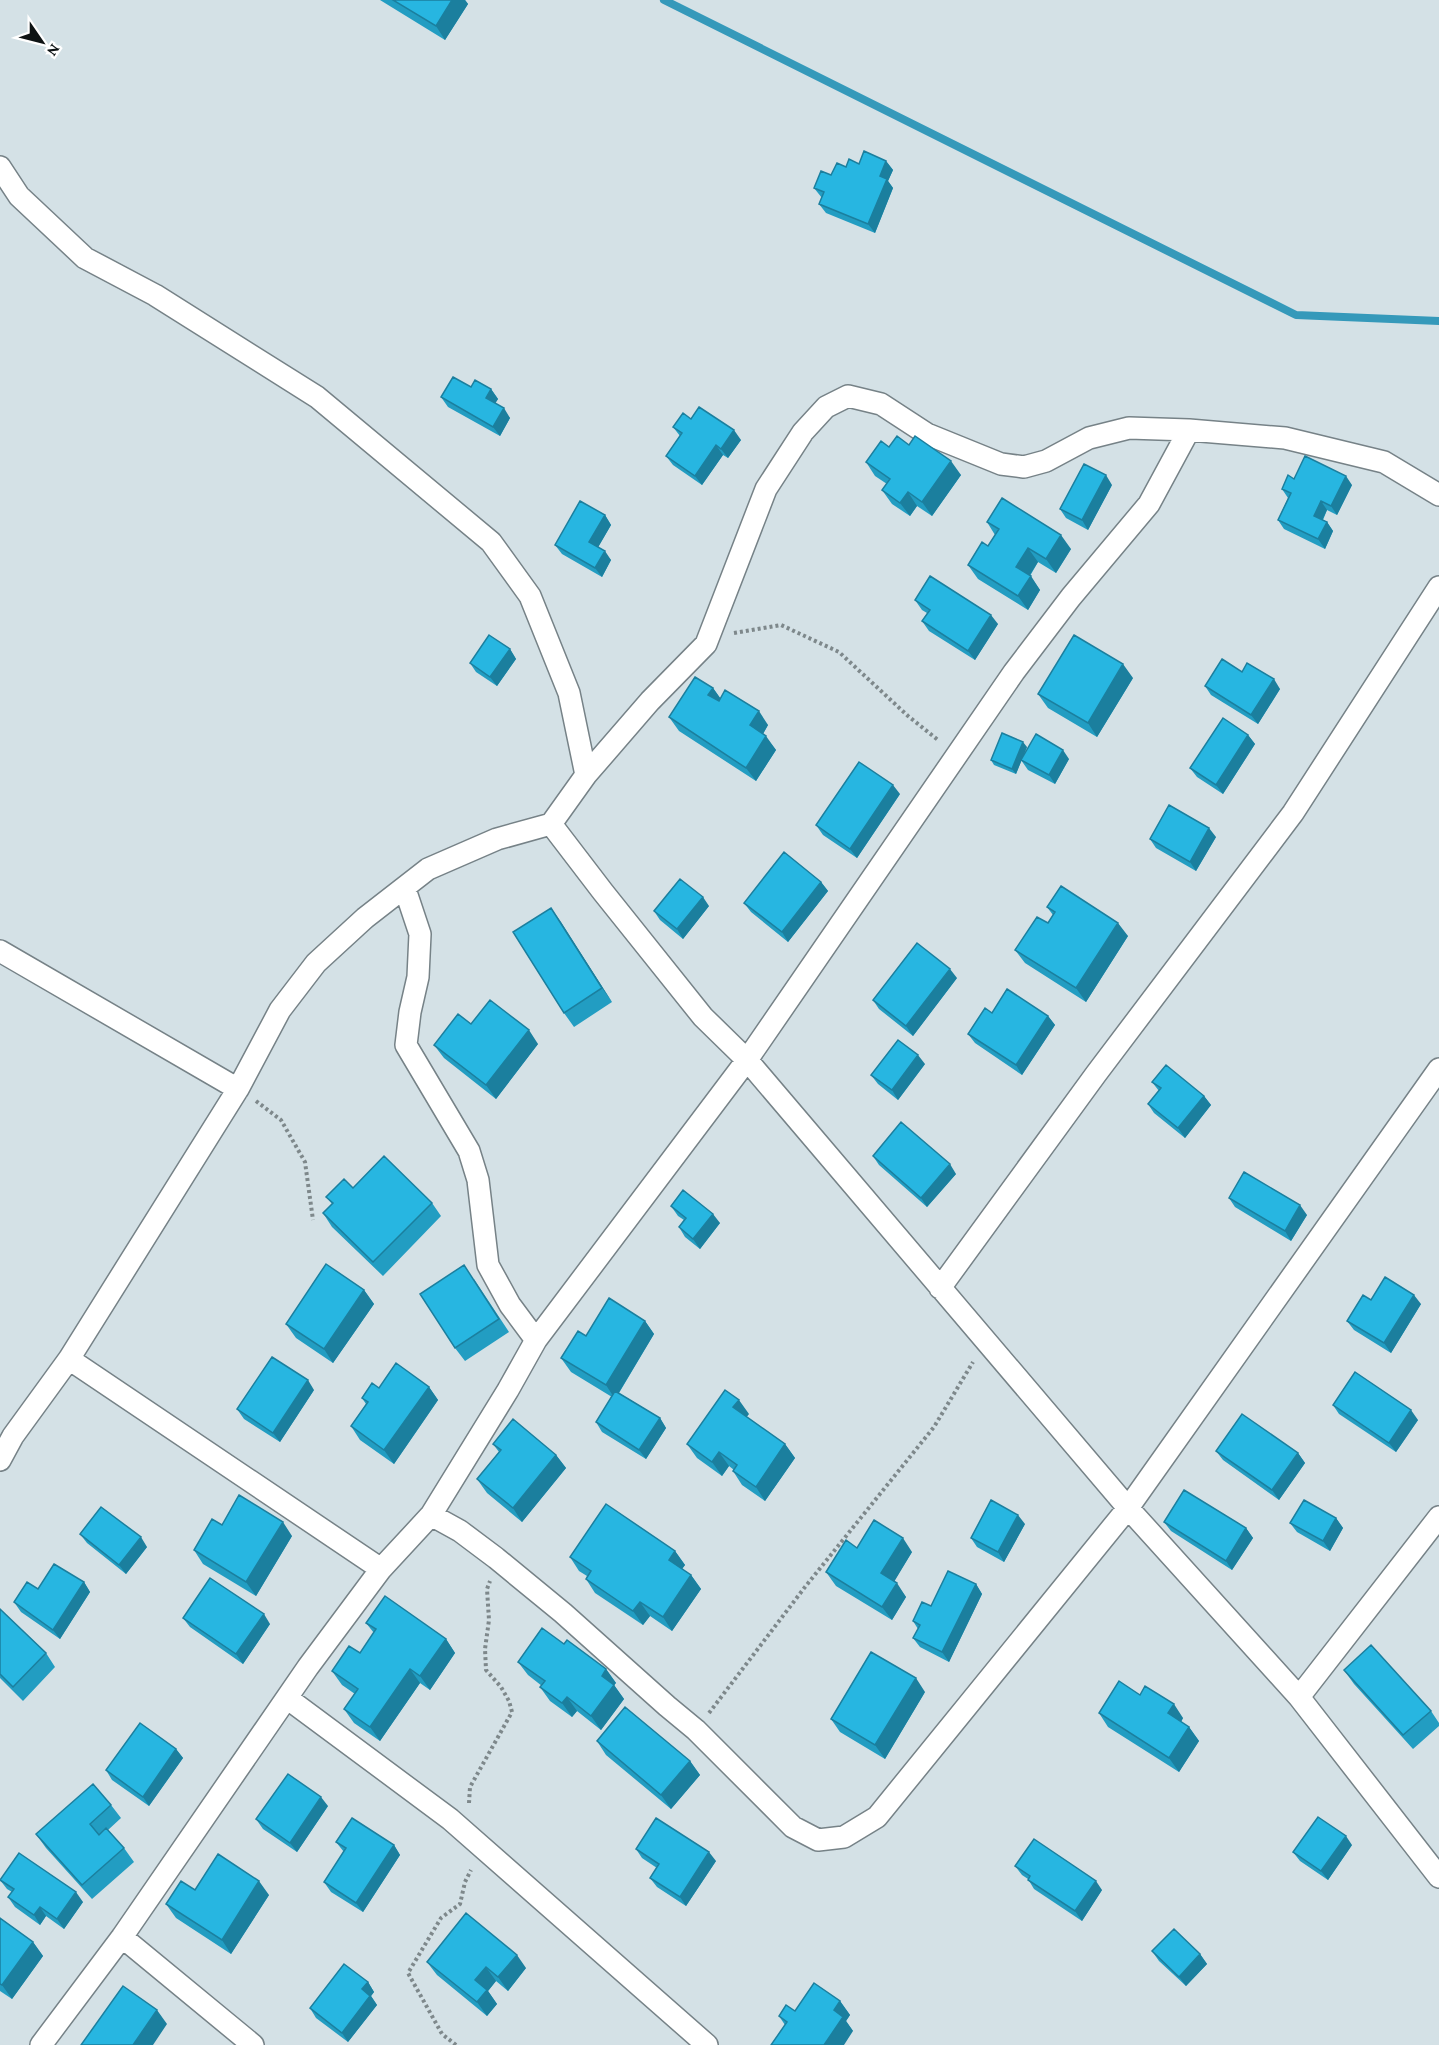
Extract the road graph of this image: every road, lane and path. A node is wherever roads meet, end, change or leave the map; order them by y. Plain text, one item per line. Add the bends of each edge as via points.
1 (0, 167) edge
2 (1189, 430) junction
3 (1439, 495) edge
4 (1439, 587) edge
5 (706, 644) junction
6 (958, 755) junction
7 (586, 775) junction
8 (551, 824) junction
9 (405, 889) junction
10 (0, 951) edge
11 (747, 1060) junction
12 (1439, 1070) edge
13 (238, 1089) junction
14 (313, 1220) dead end
15 (940, 1288) junction
16 (536, 1340) junction
17 (985, 1340) junction
18 (69, 1359) junction
19 (0, 1460) edge
20 (1128, 1508) junction
21 (431, 1515) junction
22 (1439, 1517) edge
23 (381, 1569) junction
24 (1299, 1697) junction
25 (287, 1698) junction
26 (696, 1730) junction
27 (1439, 1877) edge
28 (122, 1937) junction
29 (41, 2045) edge
30 (253, 2045) edge
31 (707, 2045) edge

1 - 7 street via 19,196 85,258 155,295 317,397 491,542 530,596 569,693
2 - 3 street via 1285,438 1384,462
2 - 5 street via 1129,429 1089,438 1046,461 1024,467 990,460 927,434 881,404 848,396 826,407 803,432 766,489
2 - 6 street via 1149,504 1021,662
4 - 15 street via 1293,813
5 - 6 path via 731,634 781,625 838,652
5 - 7 street
6 - 11 street
7 - 8 street
8 - 9 street via 497,839 428,869
8 - 11 street via 703,1017
9 - 13 street via 365,918 316,963 280,1010
9 - 16 street via 420,934 418,977 406,1044 469,1151 478,1179 488,1265 510,1305
10 - 13 street
11 - 15 street
11 - 16 street
12 - 20 street
13 - 14 path via 281,1120 305,1162
13 - 18 street
15 - 17 street
16 - 21 street
17 - 20 street
17 - 26 path via 934,1427
18 - 19 street
18 - 23 street
20 - 24 street
20 - 26 street via 877,1817 844,1837 818,1840 793,1827
21 - 23 street
21 - 26 street via 496,1558
22 - 24 street
23 - 25 street
24 - 27 street
25 - 28 street
25 - 31 street via 450,1819
28 - 29 street
28 - 30 street

